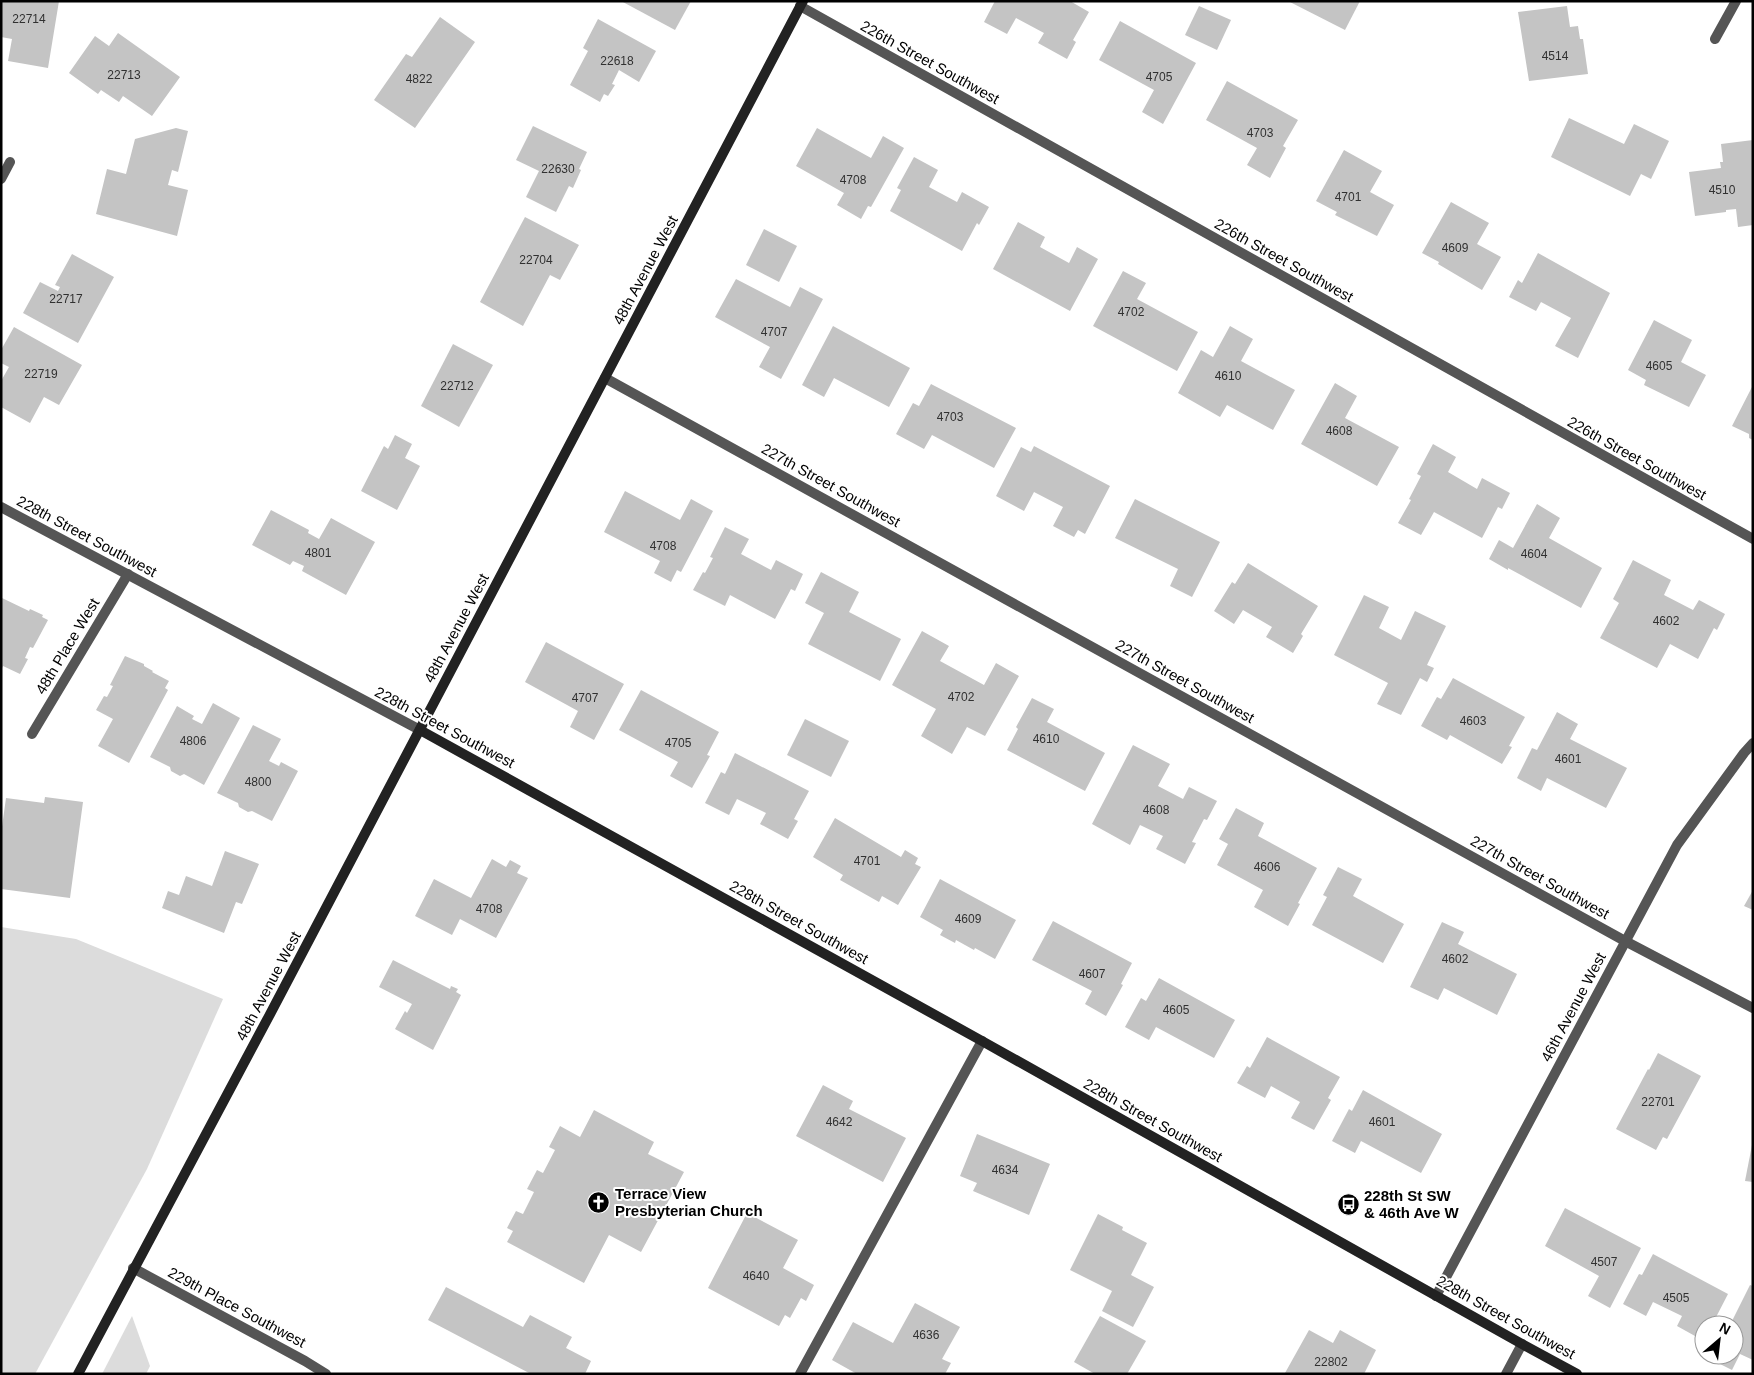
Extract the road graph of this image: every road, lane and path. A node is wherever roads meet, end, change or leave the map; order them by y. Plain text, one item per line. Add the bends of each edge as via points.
1 (1736, 1) edge
2 (802, 4) edge
3 (1715, 39) dead end
4 (10, 162) dead end
5 (1, 179) edge
6 (605, 378) junction
7 (1, 507) edge
8 (1753, 539) edge
9 (128, 574) junction
10 (420, 730) junction
11 (32, 734) dead end
12 (1753, 744) edge
13 (1625, 941) junction
14 (1753, 1008) edge
15 (982, 1041) junction
16 (133, 1268) junction
17 (1436, 1296) junction
18 (1522, 1344) junction
19 (78, 1374) edge
20 (326, 1374) edge
21 (800, 1374) edge
22 (1506, 1374) edge
23 (1578, 1374) edge

1 - 3 street
2 - 6 main road, 48th Avenue West
2 - 8 street, 226th Street Southwest
4 - 5 street
6 - 10 main road, 48th Avenue West
6 - 13 street, 227th Street Southwest
7 - 9 street, 228th Street Southwest
9 - 10 street, 228th Street Southwest
9 - 11 street, 48th Place West
10 - 15 main road, 228th Street Southwest
10 - 16 main road, 48th Avenue West
12 - 13 street, 46th Avenue West via 1677,845
13 - 14 street, 227th Street Southwest
13 - 17 street, 46th Avenue West
15 - 17 main road, 228th Street Southwest
15 - 21 street
16 - 19 main road, 48th Avenue West
16 - 20 street, 229th Place Southwest
17 - 18 main road, 228th Street Southwest
18 - 22 street
18 - 23 main road, 228th Street Southwest

